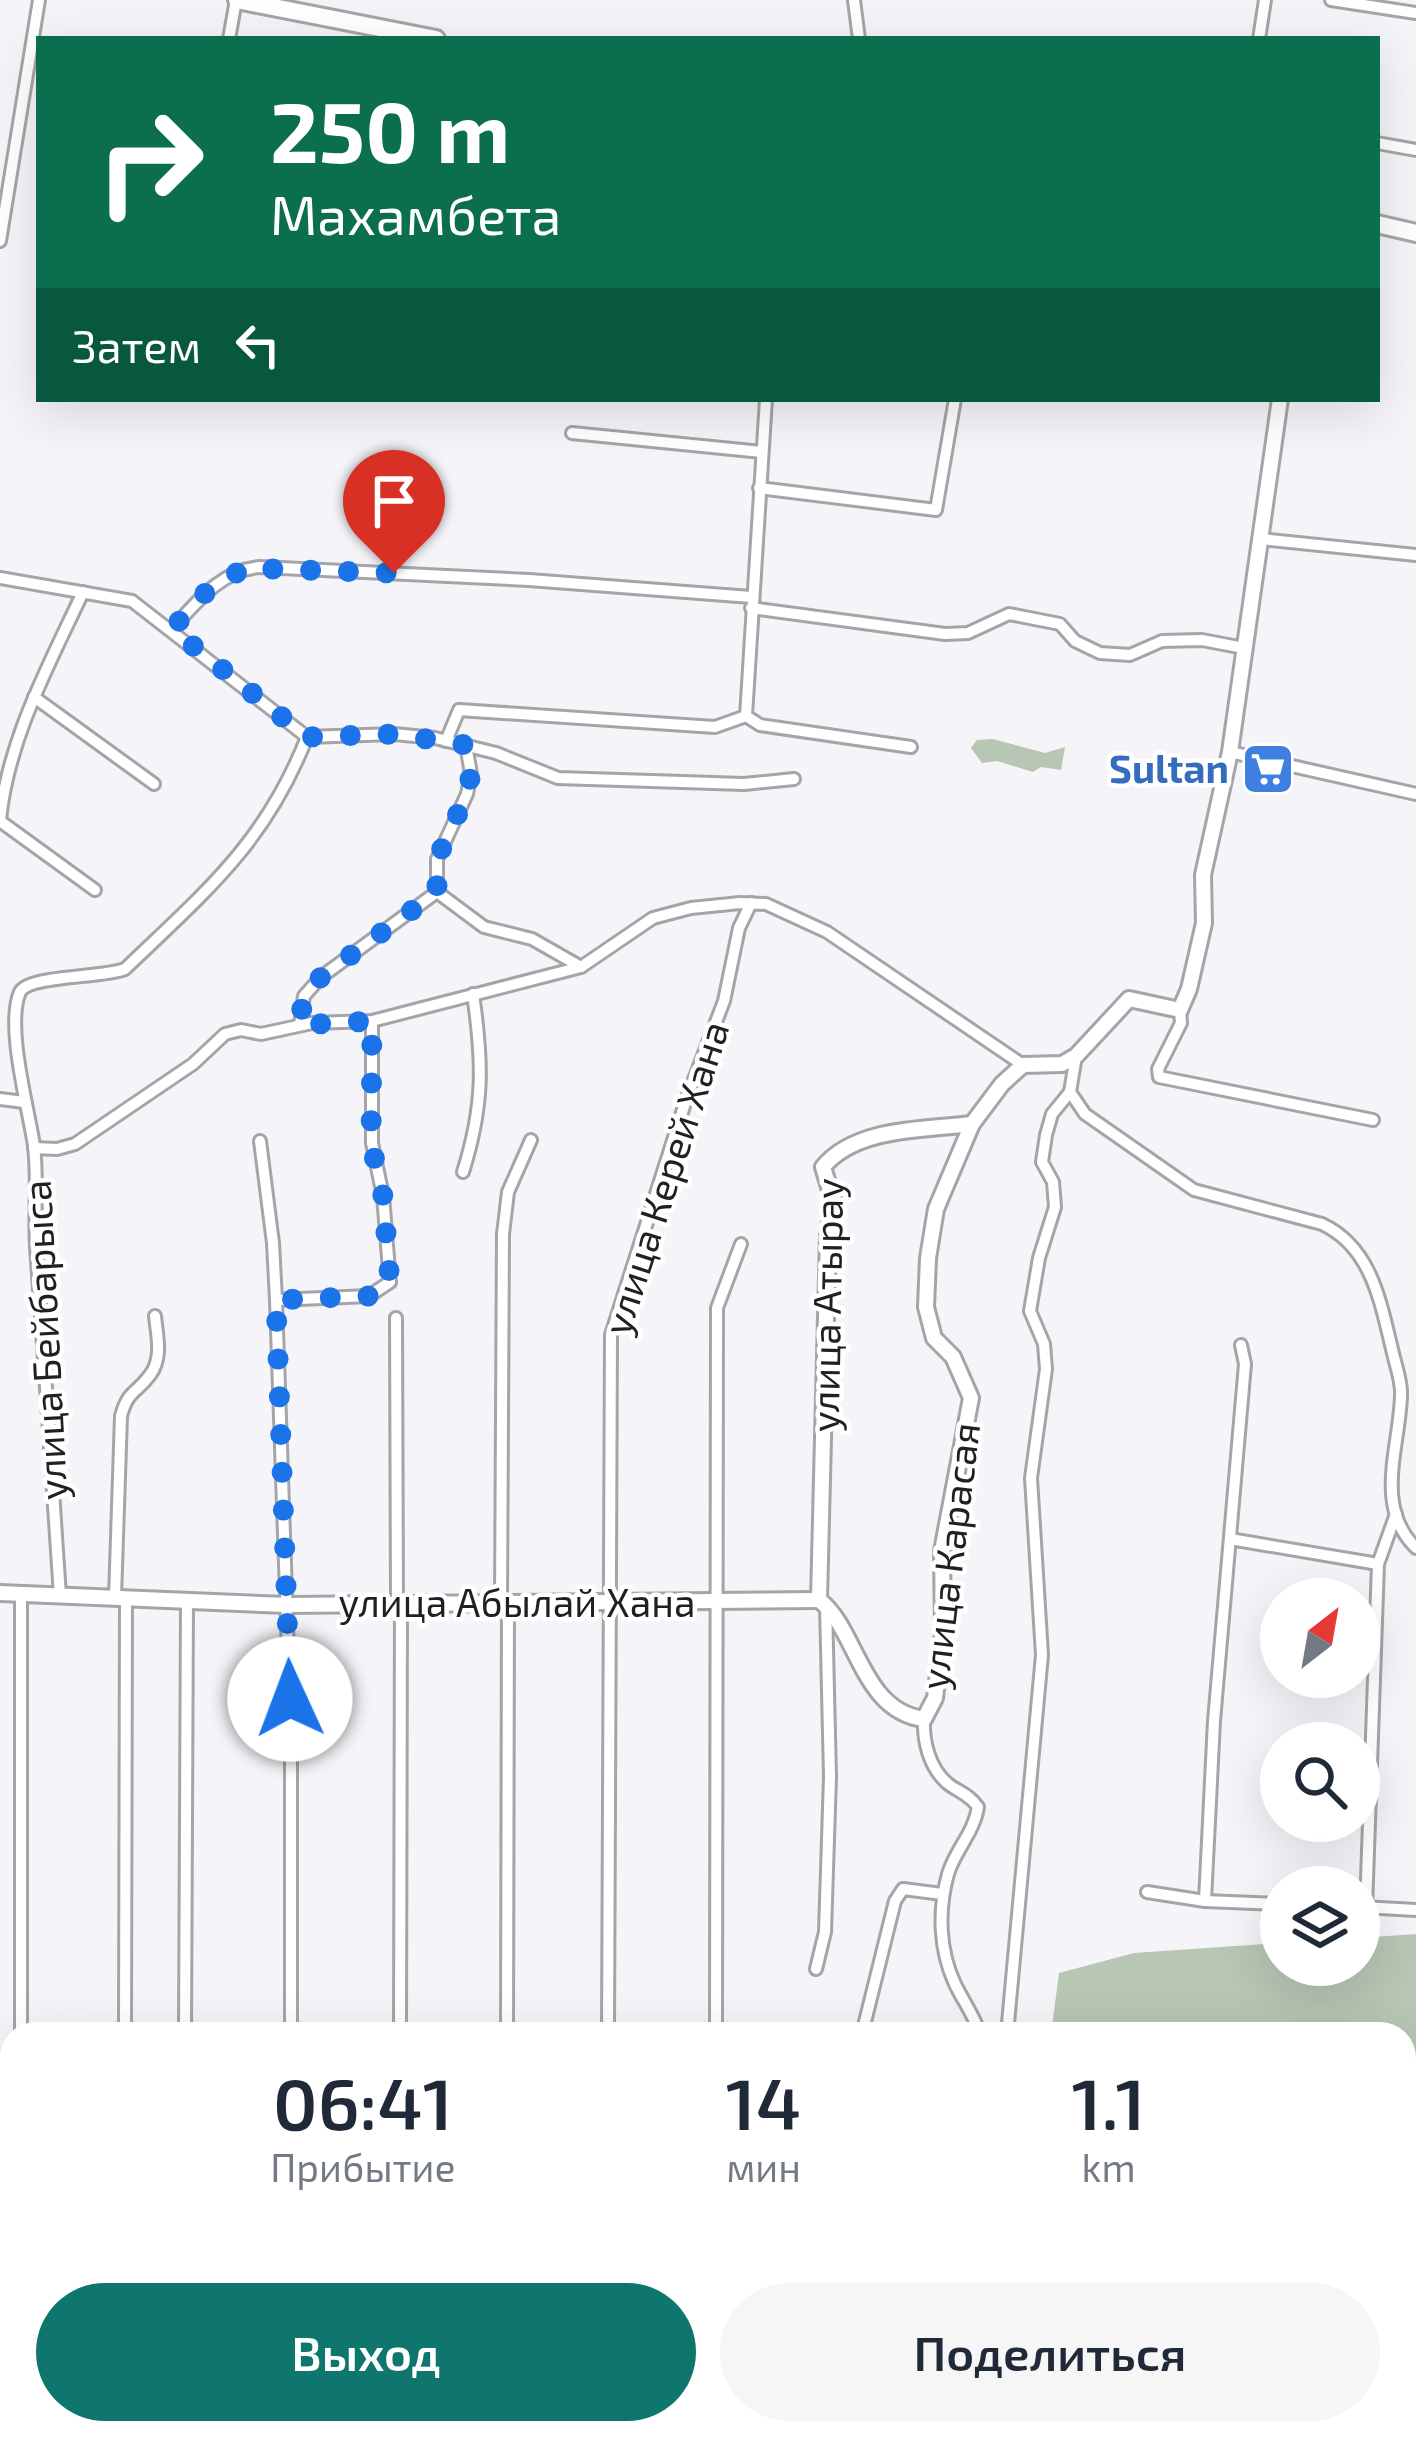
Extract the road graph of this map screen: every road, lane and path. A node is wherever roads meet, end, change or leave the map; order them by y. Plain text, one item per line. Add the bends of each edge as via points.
1 (39, 0) edge
2 (237, 0) edge
3 (854, 0) edge
4 (1265, 0) edge
5 (1330, 0) edge
6 (1416, 13) edge
7 (231, 36) edge
8 (421, 36) edge
9 (859, 36) edge
10 (1259, 36) edge
11 (1380, 144) edge
12 (1416, 150) edge
13 (1380, 225) edge
14 (1416, 232) edge
15 (0, 241) edge
16 (766, 402) edge
17 (954, 402) edge
18 (1280, 402) edge
19 (572, 434) dead end
20 (762, 452) junction
21 (759, 488) junction
22 (1261, 538) junction
23 (1416, 555) edge
24 (0, 578) edge
25 (83, 592) junction
26 (751, 602) junction
27 (172, 629) junction
28 (1244, 648) junction
29 (34, 698) junction
30 (746, 716) junction
31 (307, 737) junction
32 (446, 741) junction
33 (466, 745) junction
34 (911, 747) dead end
35 (1230, 752) junction
36 (794, 779) dead end
37 (154, 784) dead end
38 (1416, 794) edge
39 (0, 820) edge
40 (95, 890) dead end
41 (437, 892) junction
42 (752, 903) junction
43 (581, 967) junction
44 (473, 994) junction
45 (1180, 1010) junction
46 (372, 1021) junction
47 (299, 1025) junction
48 (1076, 1056) junction
49 (1022, 1065) junction
50 (1070, 1093) junction
51 (0, 1100) edge
52 (24, 1102) junction
53 (1373, 1120) dead end
54 (973, 1124) junction
55 (530, 1140) dead end
56 (260, 1141) dead end
57 (34, 1148) junction
58 (463, 1172) dead end
59 (741, 1244) dead end
60 (276, 1300) junction
61 (154, 1316) dead end
62 (396, 1318) dead end
63 (1241, 1345) dead end
64 (1396, 1514) junction
65 (1230, 1539) junction
66 (1416, 1548) edge
67 (1378, 1564) junction
68 (0, 1593) edge
69 (21, 1594) junction
70 (60, 1596) junction
71 (120, 1598) junction
72 (187, 1601) junction
73 (399, 1602) junction
74 (504, 1602) junction
75 (608, 1602) junction
76 (716, 1603) junction
77 (823, 1603) junction
78 (286, 1605) junction
79 (924, 1719) junction
80 (1364, 1866) edge
81 (1147, 1892) dead end
82 (942, 1894) junction
83 (1205, 1901) junction
84 (1260, 1903) edge
85 (1380, 1909) edge
86 (1416, 1910) edge
87 (816, 1969) dead end
88 (21, 2022) edge
89 (124, 2022) edge
90 (185, 2022) edge
91 (291, 2022) edge
92 (400, 2022) edge
93 (507, 2022) edge
94 (608, 2022) edge
95 (716, 2022) edge
96 (865, 2022) edge
97 (974, 2022) edge
98 (1008, 2022) edge

1 - 15 street
2 - 7 street
2 - 8 main road
3 - 9 street
4 - 10 street
5 - 6 street
11 - 12 street
13 - 14 main road
16 - 20 street
17 - 21 street via 936,510
18 - 22 street
19 - 20 street
20 - 21 street
21 - 26 street
22 - 23 street
22 - 28 street
24 - 25 street
25 - 27 street via 132,601
25 - 29 street
26 - 27 street via 529,580 260,567 232,574
26 - 28 street via 945,634 1009,614 1060,624 1100,653 1130,655 1162,641
26 - 30 street
27 - 31 street
28 - 35 street
29 - 37 street
29 - 39 street via 4,778
30 - 32 street via 716,728 459,710
30 - 34 street via 760,725
31 - 32 street
31 - 52 street, улица Бейбарыса via 259,833 125,969 25,986 16,1048
32 - 33 street
33 - 36 street via 558,778
33 - 41 street via 471,774 437,859
35 - 38 street
35 - 45 street via 1203,875 1204,923
39 - 40 street
41 - 43 street via 484,927 532,939
41 - 47 street via 321,977 304,996
42 - 43 street via 653,917
42 - 49 street via 827,932
42 - 75 street, улица Керей Хана via 611,1335
43 - 44 street
44 - 46 street
44 - 58 street via 482,1090
45 - 48 street via 1129,999
45 - 53 street via 1160,1077
46 - 47 street
46 - 60 street via 371,1143 390,1282 369,1296
47 - 57 street via 225,1034 75,1144
48 - 49 street
48 - 50 street
49 - 54 street, улица Карасая
50 - 64 street via 1085,1114 1193,1190 1322,1224 1342,1233 1363,1259 1402,1392 1392,1453
50 - 98 street via 1046,1135 1042,1162 1055,1207 1030,1312 1046,1369 1031,1478 1042,1655
51 - 52 street
52 - 57 street, улица Бейбарыса
54 - 77 street, улица Атырау via 859,1141 823,1167 833,1200
54 - 79 street, улица Карасая via 936,1209 928,1258 934,1338 953,1357 971,1397 942,1551 935,1698
55 - 74 street via 508,1192 502,1234
56 - 60 street
57 - 70 street, улица Бейбарыса
59 - 76 street via 717,1308
60 - 78 street
61 - 71 street via 159,1351 151,1375 126,1396 122,1416
62 - 73 street
63 - 65 street
64 - 66 street
64 - 67 street
65 - 67 street
65 - 83 street
67 - 80 street
68 - 69 street, улица Абылай Хана
69 - 70 street, улица Абылай Хана
69 - 88 street
70 - 71 street, улица Абылай Хана
71 - 72 street, улица Абылай Хана
71 - 89 street
72 - 78 street, улица Абылай Хана
72 - 90 street
73 - 74 street, улица Абылай Хана
73 - 78 street, улица Абылай Хана
73 - 92 street
74 - 75 street, улица Абылай Хана
74 - 93 street
75 - 76 street, улица Абылай Хана
75 - 94 street, улица Керей Хана
76 - 77 street, улица Абылай Хана
76 - 95 street
77 - 79 street via 861,1671 906,1717
77 - 87 street via 829,1799 825,1932
78 - 91 street
79 - 82 street via 932,1763 978,1807
81 - 83 street
82 - 96 street via 903,1888 895,1901
82 - 97 street via 952,1978
83 - 84 street
85 - 86 street

